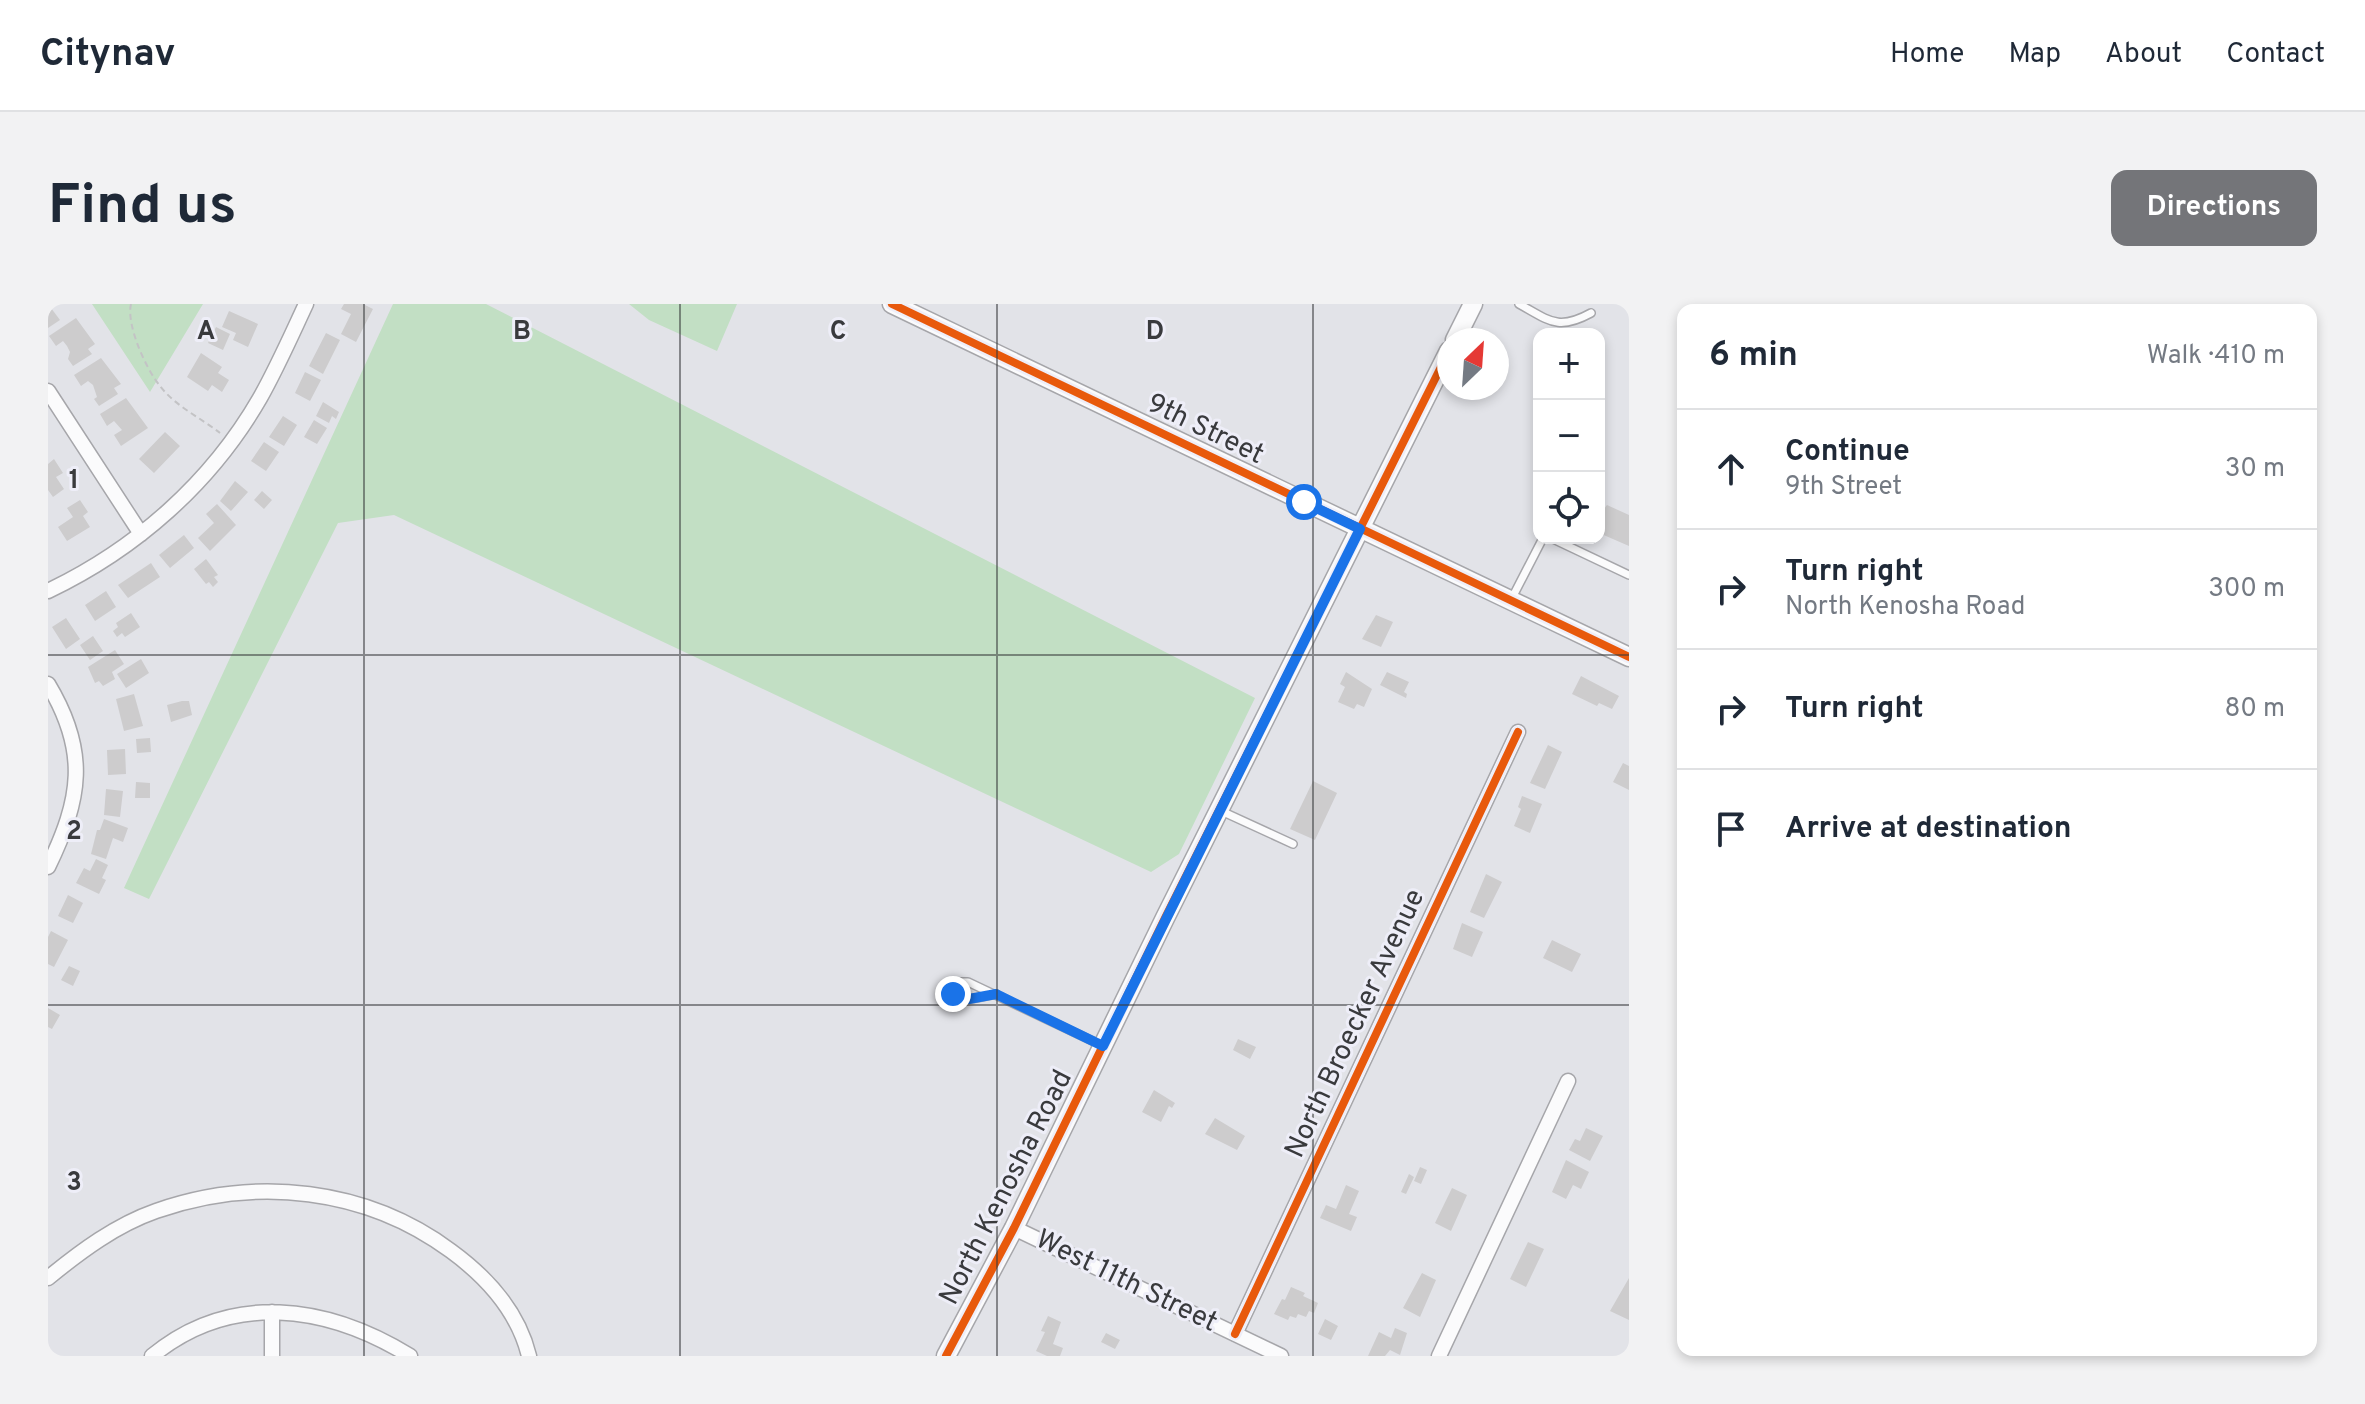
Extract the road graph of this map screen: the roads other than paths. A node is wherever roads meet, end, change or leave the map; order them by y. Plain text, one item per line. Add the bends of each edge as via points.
1 (306, 304) edge
2 (892, 304) edge
3 (1473, 304) edge
4 (1519, 304) edge
5 (1591, 313) dead end
6 (1461, 328) edge
7 (1437, 375) edge
8 (48, 391) edge
9 (1360, 529) junction
10 (141, 534) junction
11 (1540, 544) edge
12 (1564, 544) edge
13 (1629, 575) edge
14 (48, 591) edge
15 (1511, 601) junction
16 (1629, 657) edge
17 (48, 684) edge
18 (1518, 732) dead end
19 (1219, 810) junction
20 (1293, 844) dead end
21 (48, 867) edge
22 (996, 994) junction
23 (1103, 1046) junction
24 (1568, 1081) dead end
25 (1014, 1228) junction
26 (48, 1278) edge
27 (272, 1312) junction
28 (1235, 1334) junction
29 (152, 1356) edge
30 (272, 1356) edge
31 (410, 1356) edge
32 (529, 1356) edge
33 (946, 1356) edge
34 (1281, 1356) edge
35 (1439, 1356) edge

1 - 10 street via 260,397 231,441 203,476
2 - 9 street, 9th Street
3 - 6 street
4 - 5 lane via 1559,323
7 - 9 street, North Kenosha Road
8 - 10 street
9 - 15 street, 9th Street
9 - 19 street, North Kenosha Road
10 - 14 street
11 - 15 lane
12 - 13 lane
15 - 16 street, 9th Street
17 - 21 street via 72,736 76,779 72,809
18 - 28 street, North Broecker Avenue
19 - 20 lane
19 - 23 street, North Kenosha Road
22 - 22 lane via 968,982 953,986 958,997
22 - 23 lane
23 - 25 street, North Kenosha Road
24 - 35 street
25 - 28 street, West 11th Street
25 - 33 street, North Kenosha Road
26 - 32 street via 122,1227 170,1207 242,1191 290,1190 378,1210 468,1263 512,1314
27 - 29 street via 216,1320
27 - 30 street
27 - 31 street via 315,1315 356,1328
28 - 34 street, West 11th Street

